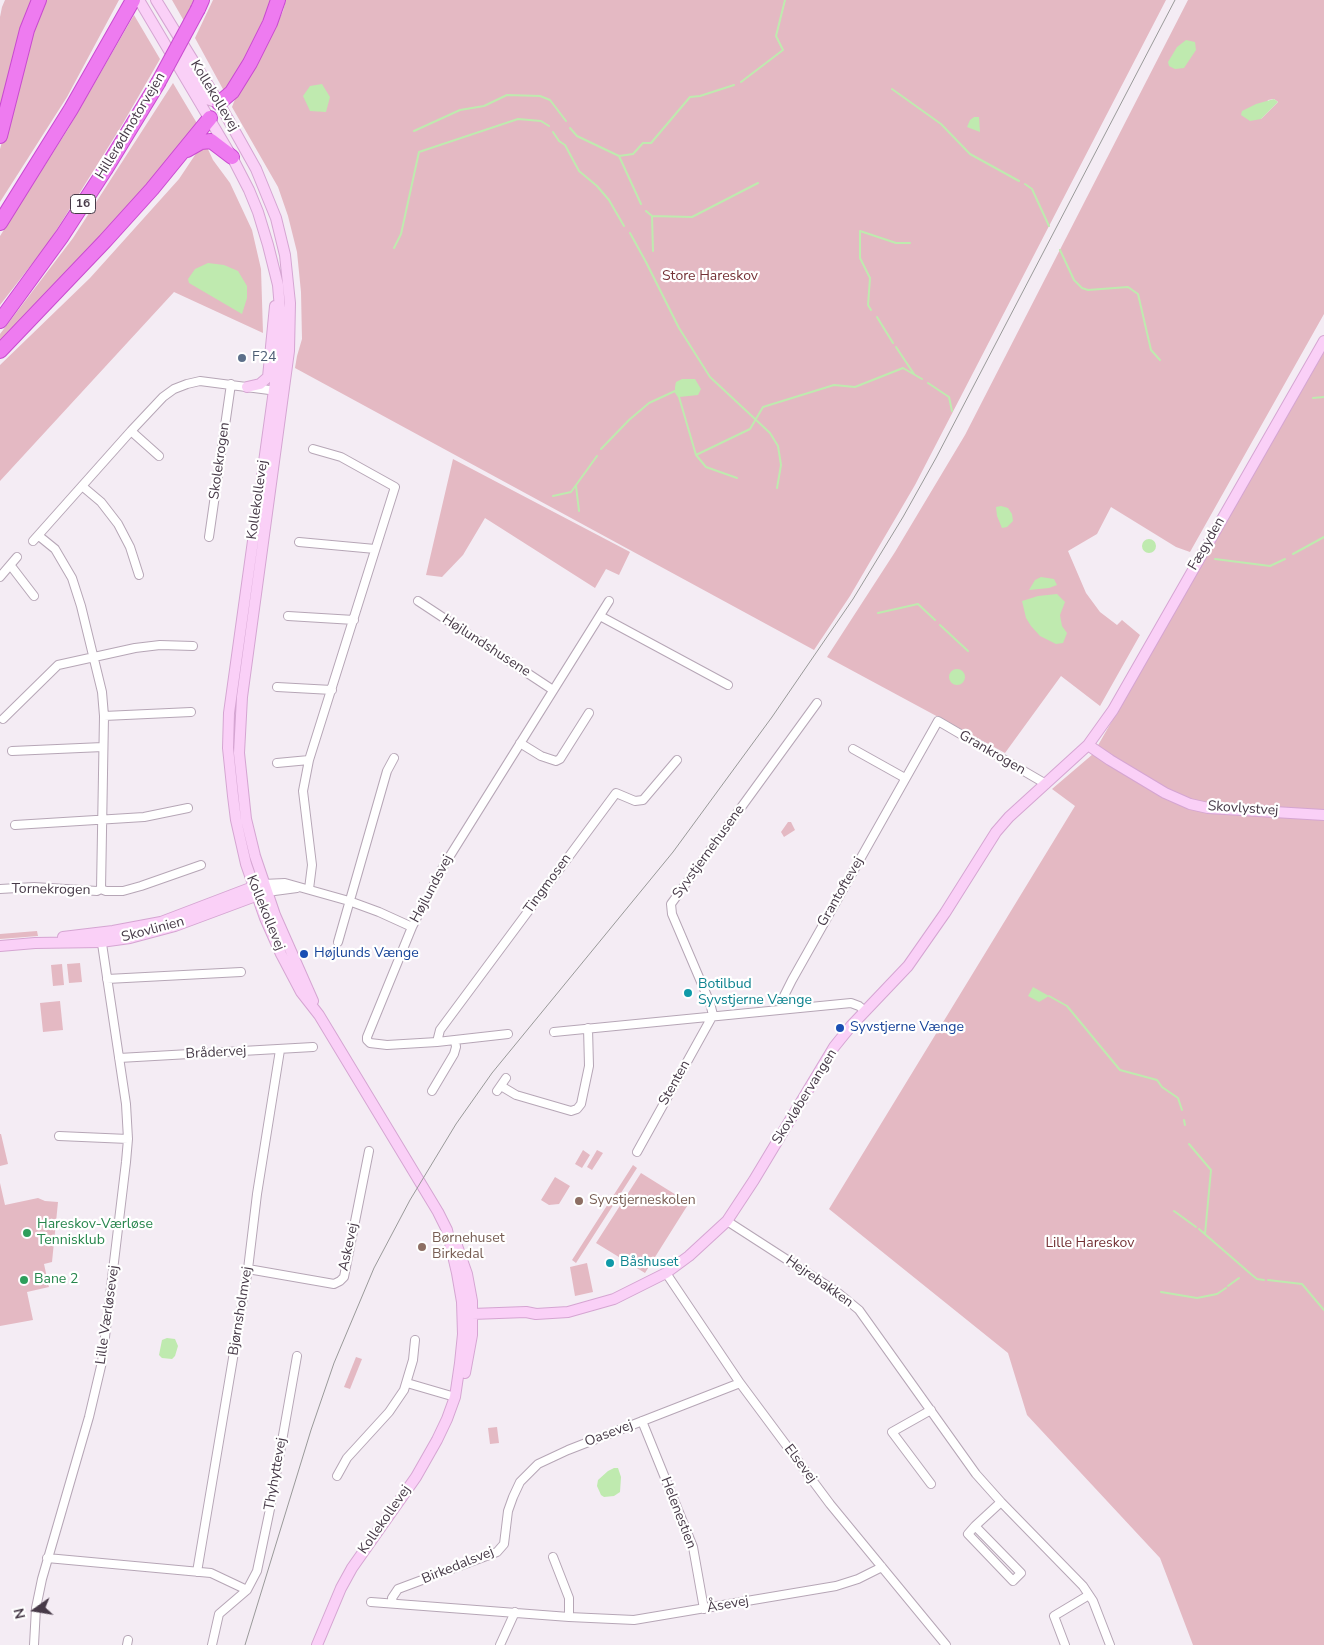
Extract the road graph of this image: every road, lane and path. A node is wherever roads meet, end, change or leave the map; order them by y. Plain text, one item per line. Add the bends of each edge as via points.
1 (39, 0) edge
2 (137, 0) edge
3 (156, 0) edge
4 (278, 0) edge
5 (200, 5) edge
6 (219, 103) junction
7 (210, 118) junction
8 (0, 136) edge
9 (182, 153) junction
10 (232, 157) junction
11 (0, 223) edge
12 (278, 285) junction
13 (0, 321) edge
14 (1324, 341) edge
15 (0, 351) edge
16 (231, 384) junction
17 (247, 387) junction
18 (280, 391) junction
19 (131, 431) junction
20 (313, 449) dead end
21 (158, 456) dead end
22 (82, 486) junction
23 (209, 537) dead end
24 (299, 542) dead end
25 (375, 550) junction
26 (17, 557) dead end
27 (11, 566) junction
28 (139, 574) dead end
29 (0, 578) edge
30 (34, 596) dead end
31 (418, 601) dead end
32 (609, 601) dead end
33 (288, 616) dead end
34 (600, 616) junction
35 (354, 620) junction
36 (192, 646) dead end
37 (93, 656) junction
38 (728, 685) dead end
39 (277, 687) dead end
40 (332, 690) junction
41 (553, 690) junction
42 (817, 702) dead end
43 (191, 712) dead end
44 (589, 713) dead end
45 (104, 716) junction
46 (4, 719) dead end
47 (938, 721) joint
48 (520, 743) junction
49 (1088, 744) junction
50 (103, 747) junction
51 (853, 749) dead end
52 (12, 751) dead end
53 (394, 758) dead end
54 (309, 760) junction
55 (677, 760) dead end
56 (276, 763) dead end
57 (905, 778) junction
58 (1046, 784) junction
59 (188, 808) dead end
60 (1324, 814) edge
61 (102, 818) junction
62 (15, 825) dead end
63 (201, 865) dead end
64 (0, 889) edge
65 (101, 889) junction
66 (260, 889) junction
67 (309, 889) junction
68 (349, 901) junction
69 (412, 927) junction
70 (101, 937) junction
71 (338, 942) dead end
72 (0, 946) edge
73 (241, 972) dead end
74 (107, 979) junction
75 (785, 1008) junction
76 (865, 1011) junction
77 (713, 1015) junction
78 (588, 1028) junction
79 (554, 1032) dead end
80 (508, 1034) dead end
81 (455, 1040) junction
82 (437, 1042) junction
83 (313, 1047) dead end
84 (280, 1050) junction
85 (119, 1058) junction
86 (506, 1078) dead end
87 (432, 1091) dead end
88 (59, 1136) dead end
89 (128, 1139) junction
90 (369, 1151) dead end
91 (637, 1152) dead end
92 (726, 1221) junction
93 (248, 1269) junction
94 (666, 1273) junction
95 (469, 1318) junction
96 (415, 1340) dead end
97 (298, 1356) dead end
98 (408, 1383) junction
99 (740, 1383) junction
100 (455, 1397) junction
101 (931, 1410) junction
102 (642, 1421) junction
103 (337, 1476) dead end
104 (931, 1484) dead end
105 (1000, 1502) junction
106 (508, 1517) joint
107 (975, 1526) junction
108 (553, 1557) dead end
109 (47, 1558) junction
110 (882, 1567) junction
111 (197, 1572) junction
112 (247, 1590) junction
113 (1089, 1595) junction
114 (371, 1602) dead end
115 (393, 1603) junction
116 (704, 1609) junction
117 (515, 1612) junction
118 (569, 1618) junction
119 (34, 1645) edge
120 (212, 1645) edge
121 (317, 1645) edge
122 (500, 1645) edge
123 (946, 1645) edge
124 (1065, 1645) edge
125 (1110, 1645) edge

1 - 8 highway via 27,30
2 - 6 street via 208,99
2 - 7 street, Kollekollevej
2 - 11 highway
3 - 6 street, Kollekollevej
4 - 6 highway via 250,64 232,92
5 - 13 highway, Hillerødmotorvejen / 16, bridge via 158,83 105,170
6 - 7 street
6 - 18 street, Kollekollevej via 264,186 281,236 290,303 290,342
7 - 9 highway
7 - 10 street, Kollekollevej
9 - 10 highway via 201,142 211,141
9 - 15 highway via 105,241
10 - 12 street, Kollekollevej via 258,212
12 - 17 street via 268,377 260,384
12 - 18 street, Kollekollevej
14 - 49 street, Fægyden via 1113,710
16 - 17 street
16 - 19 street via 200,381 174,389
16 - 23 street, Skolekrogen
17 - 18 street
18 - 66 street, Kollekollevej via 229,713 229,761 235,812
19 - 21 street
19 - 22 street
20 - 25 street via 341,457 395,487
22 - 28 street via 101,502 118,524
22 - 37 street, Tornekrogen via 36,539 55,549 72,578
24 - 25 street
25 - 35 street
26 - 27 street
27 - 29 street
27 - 30 street
31 - 41 street, Højlundshusene
32 - 34 street, Højlundsvej
33 - 35 street
34 - 38 street
34 - 41 street, Højlundsvej
35 - 40 street
36 - 37 street via 135,648
37 - 45 street, Tornekrogen
37 - 46 street via 58,665
39 - 40 street
40 - 54 street
41 - 48 street, Højlundsvej
42 - 77 street, Syvstjernehusene via 671,904 672,914
43 - 45 street
44 - 48 street via 556,761
45 - 50 street, Tornekrogen
47 - 57 street, Grantoftevej
47 - 58 street, Grankrogen
48 - 69 street, Højlundsvej via 443,867
49 - 58 street, Skovløbervangen
49 - 60 street, Skovlystvej via 1165,793 1190,804 1208,808
50 - 52 street
50 - 61 street, Tornekrogen
51 - 57 street
53 - 68 street via 387,771
54 - 56 street
54 - 67 street via 303,791 312,865
55 - 82 street, Tingmosen via 643,800 635,801 616,793 440,1030
57 - 75 street, Grantoftevej via 792,980 784,996
58 - 76 street, Skovløbervangen via 996,832 908,966
59 - 61 street via 144,817
61 - 62 street
61 - 65 street, Tornekrogen
63 - 65 street, Tornekrogen via 123,891
64 - 65 street, Tornekrogen
66 - 67 street
66 - 70 street, Skovlinien via 175,926 144,935
66 - 95 street, Kollekollevej via 319,1015 447,1230
67 - 68 street
68 - 69 street
68 - 71 street
69 - 82 street, Højlundsvej via 367,1040 387,1045
70 - 72 street, Skovlinien
70 - 74 street, Lille Værløsevej
73 - 74 street
74 - 85 street, Lille Værløsevej
75 - 76 street via 851,1003
75 - 77 street
76 - 92 street, Skovløbervangen via 834,1048
77 - 78 street
77 - 91 street, Stenten
78 - 79 street
78 - 86 street via 589,1066 581,1104 577,1109 571,1111 499,1088
80 - 81 street
81 - 82 street
81 - 87 street via 454,1054
83 - 84 street, Brådervej
84 - 85 street, Brådervej
84 - 93 street, Bjørnsholmvej
85 - 89 street, Lille Værløsevej
88 - 89 street
89 - 109 street, Lille Værløsevej via 102,1362
90 - 93 street, Askevej via 344,1277 340,1281 334,1284
92 - 94 street, Skovløbervangen
92 - 101 street, Hejrebakken via 837,1292 859,1310
93 - 111 street, Bjørnsholmvej
94 - 95 street, Skovløbervangen via 614,1299 568,1312 536,1314 526,1318
94 - 99 street, Elsevej
95 - 100 street, Kollekollevej via 467,1364
96 - 98 street
97 - 112 street, Thyhyttevej via 266,1527 256,1571
98 - 100 street
98 - 103 street via 389,1412 347,1458
99 - 102 street, Oasevej
99 - 110 street, Elsevej via 830,1504
100 - 121 street, Kollekollevej via 428,1456 352,1568
101 - 104 street via 892,1432
101 - 105 street, Hejrebakken
102 - 106 street, Oasevej via 538,1464 520,1482 512,1497
102 - 116 street, Helenestien via 693,1547
105 - 107 street
105 - 113 street, Hejrebakken via 1076,1577
106 - 115 street, Birkedalsvej via 504,1544 497,1552 398,1589 392,1598
107 - 107 street via 1021,1573 1013,1581 968,1534
108 - 118 street via 569,1598
109 - 111 street
109 - 119 street, Lille Værløsevej via 36,1608
110 - 116 street, Åsevej via 836,1586
110 - 123 street, Elsevej
111 - 112 street via 211,1573
112 - 120 street via 220,1614
113 - 124 street via 1054,1616
113 - 125 street, Hejrebakken
114 - 115 street, Åsevej
115 - 117 street, Åsevej
116 - 118 street, Åsevej via 634,1620
117 - 118 street, Åsevej
117 - 122 street

